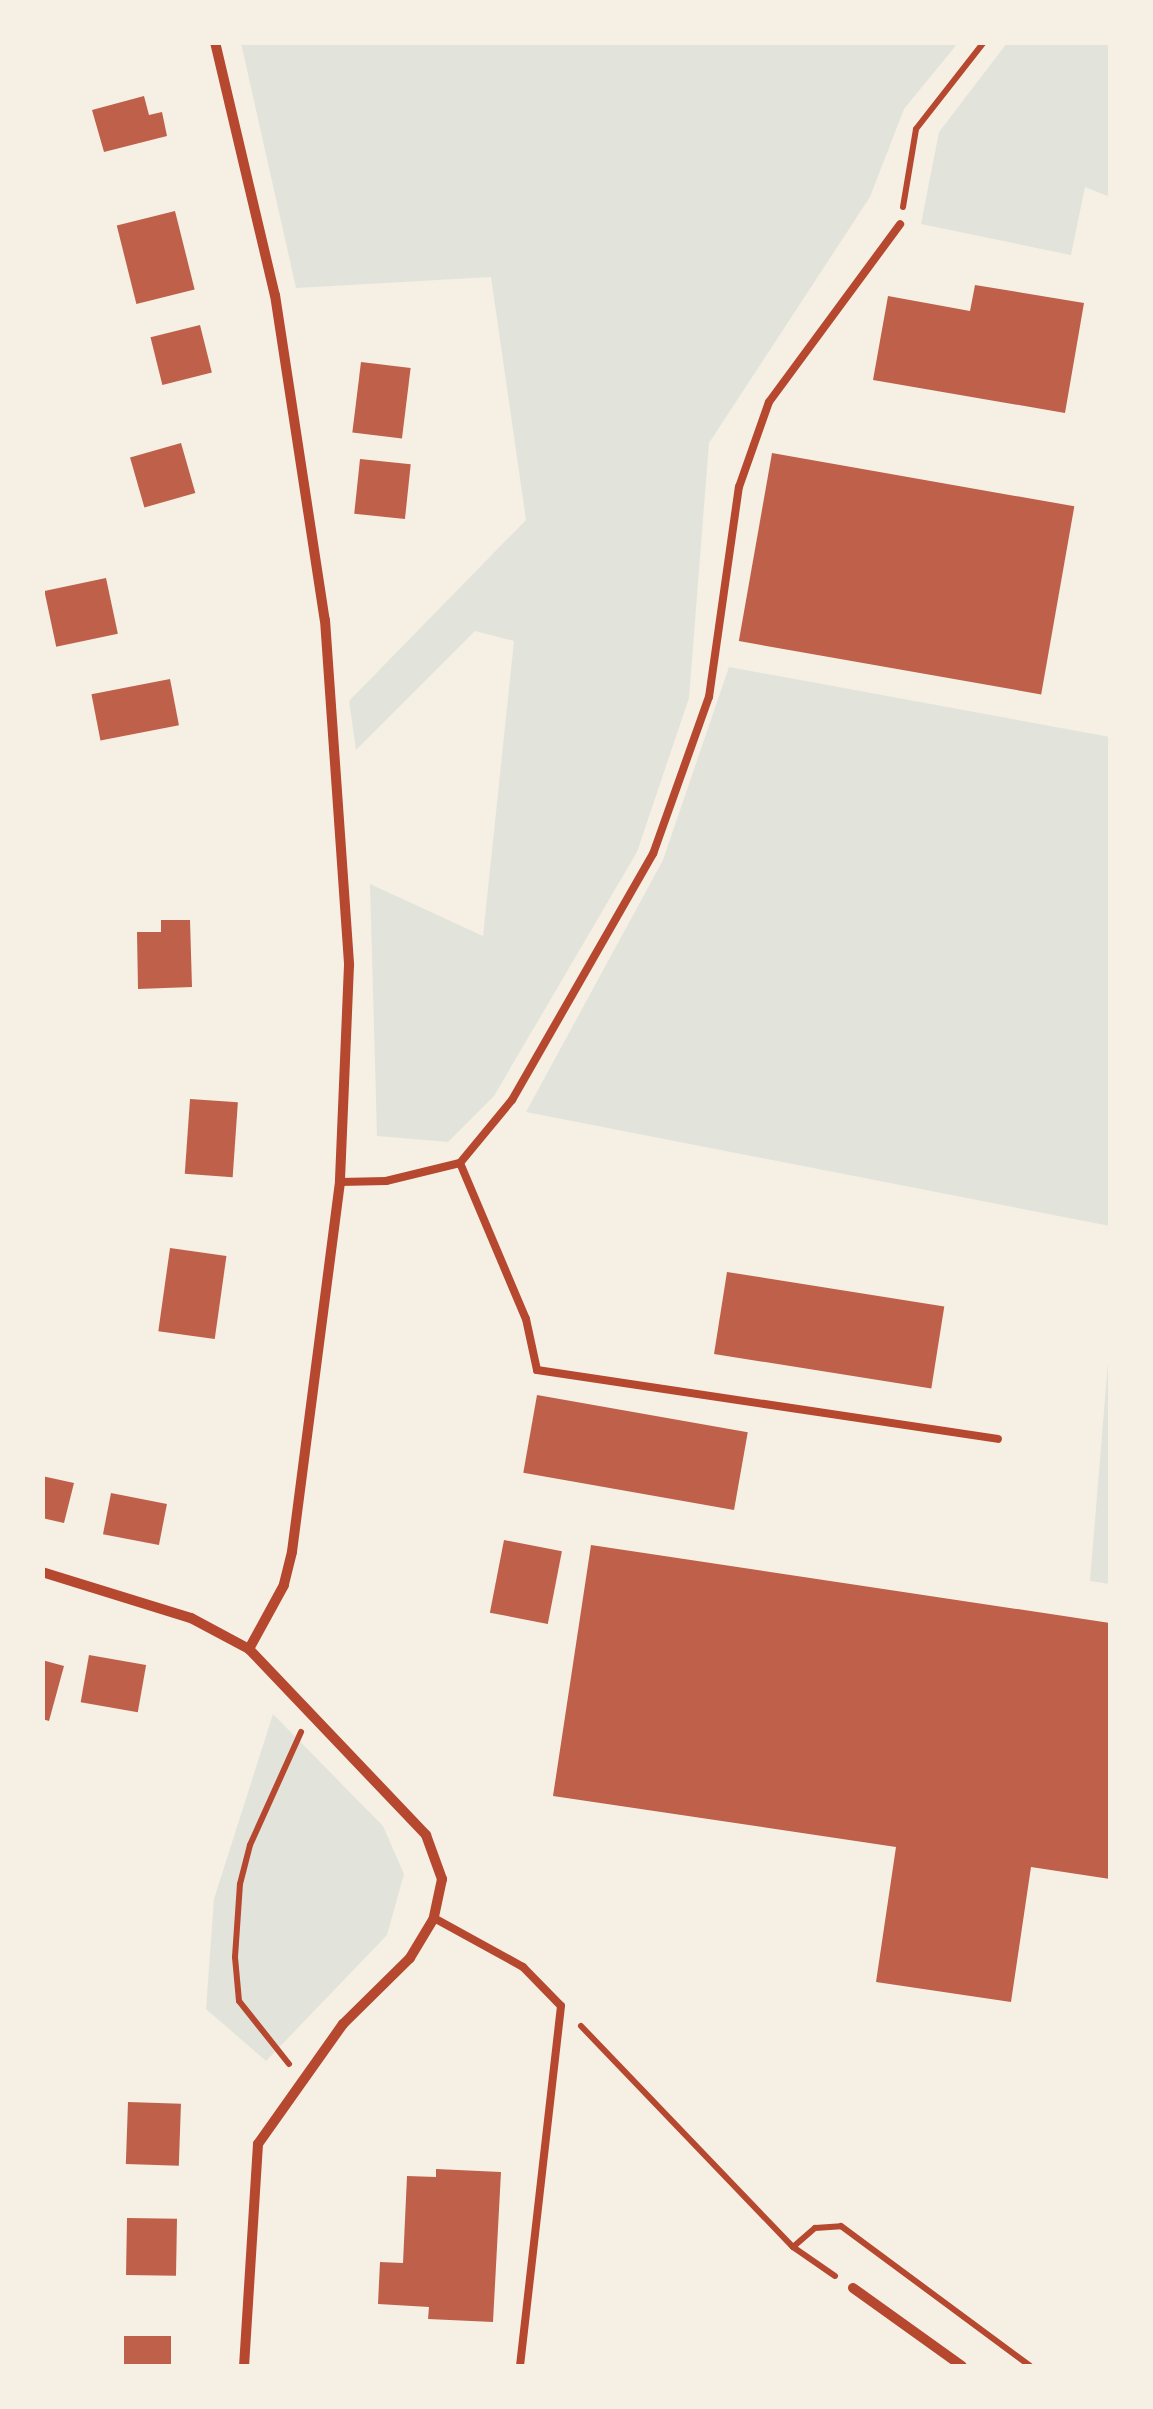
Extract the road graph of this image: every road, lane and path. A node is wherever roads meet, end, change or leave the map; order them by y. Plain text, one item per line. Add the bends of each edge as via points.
1 (215, 42) edge
2 (984, 42) edge
3 (900, 224) joint
4 (460, 1163) junction
5 (340, 1182) junction
6 (998, 1439) dead end
7 (42, 1572) edge
8 (249, 1650) junction
9 (312, 1714) junction
10 (434, 1918) junction
11 (561, 2006) junction
12 (302, 2078) junction
13 (793, 2247) junction
14 (853, 2288) joint
15 (244, 2366) edge
16 (520, 2366) edge
17 (962, 2366) edge
18 (1030, 2366) edge

1 - 5 street via 275,295 325,620 350,965
2 - 3 path via 916,130
3 - 4 lane via 769,402 739,488 709,698 653,854 512,1100
4 - 5 lane via 386,1181
4 - 6 lane via 526,1319 537,1370
5 - 8 street via 292,1552 284,1585
7 - 8 street via 143,1600
8 - 9 street
9 - 10 street via 426,1835 442,1879
9 - 12 path via 281,1767 250,1845 236,1956 239,2001
10 - 11 lane via 524,1967
10 - 12 street via 410,1958 343,2024
11 - 13 path
11 - 16 lane
12 - 15 street via 258,2144
13 - 14 path
13 - 18 path via 815,2228 840,2226
14 - 17 street

